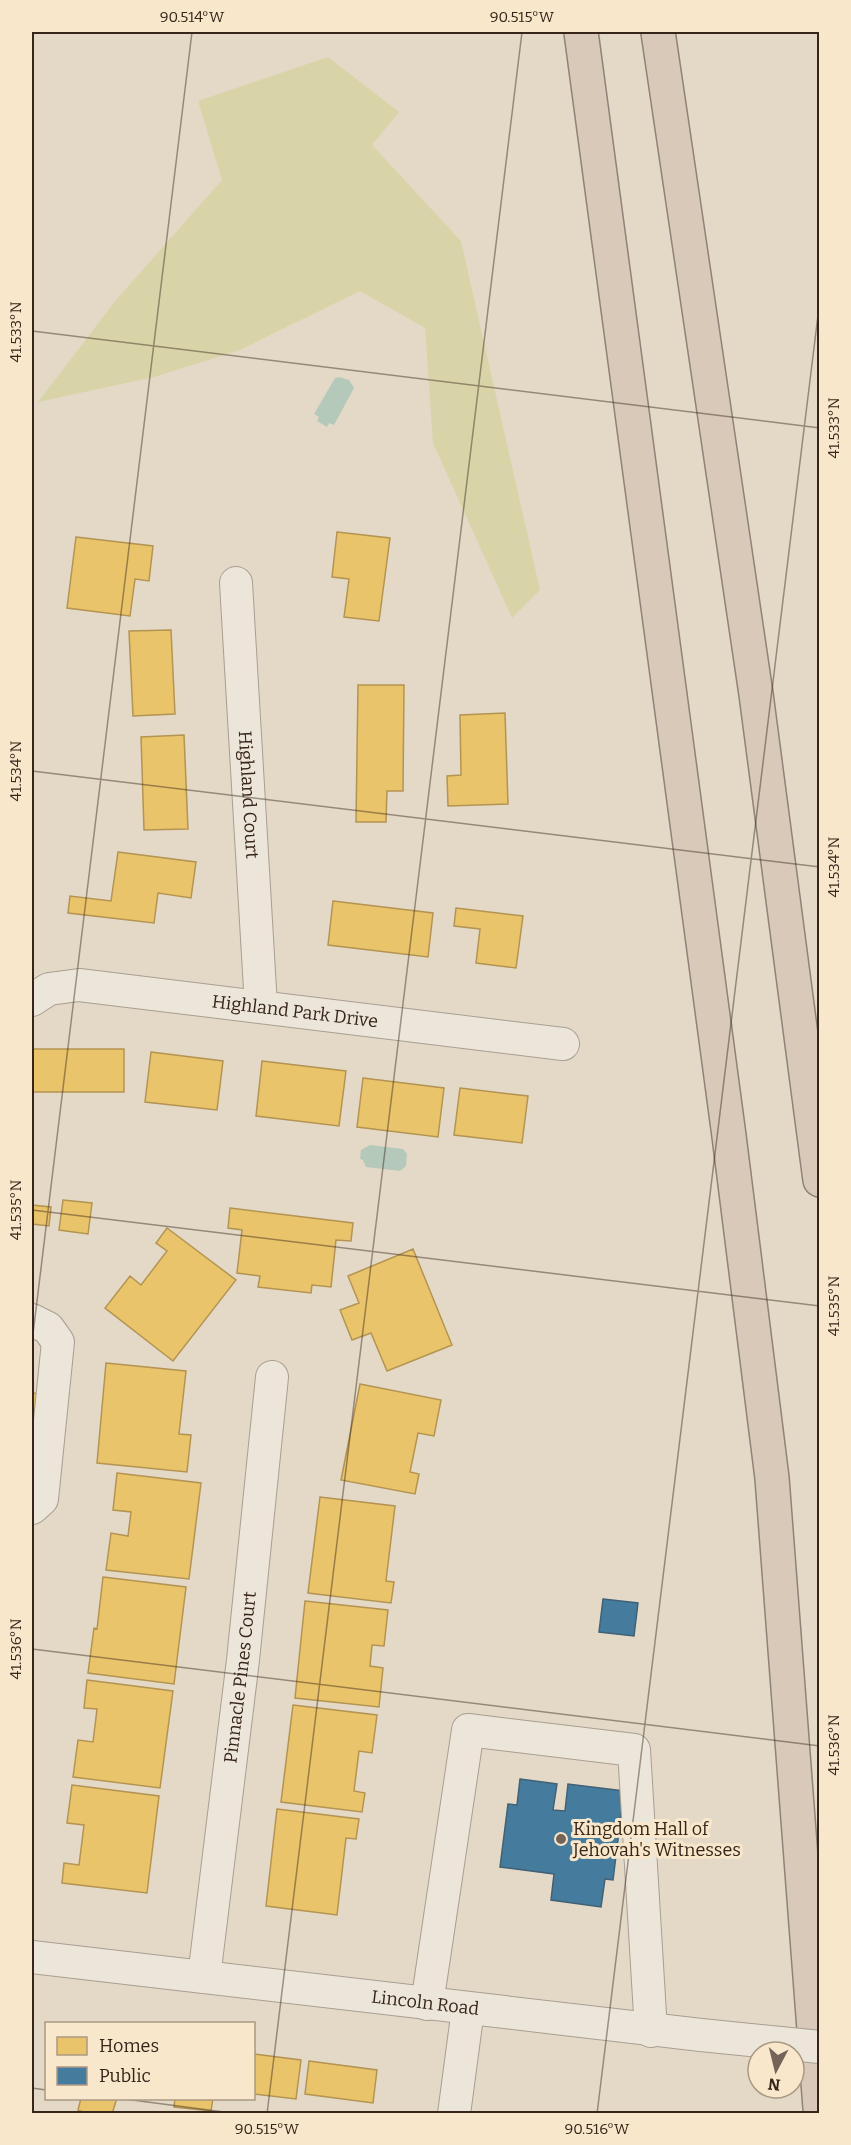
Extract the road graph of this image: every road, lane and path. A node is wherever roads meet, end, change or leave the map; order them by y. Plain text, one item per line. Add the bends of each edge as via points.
1 (581, 32) edge
2 (658, 32) edge
3 (236, 583) dead end
4 (32, 1000) edge
5 (261, 1006) junction
6 (563, 1044) dead end
7 (819, 1180) edge
8 (32, 1320) edge
9 (272, 1377) dead end
10 (32, 1508) edge
11 (32, 1957) edge
12 (204, 1977) junction
13 (427, 2004) junction
14 (468, 2009) junction
15 (651, 2031) junction
16 (819, 2048) edge
17 (819, 2108) edge
18 (454, 2114) edge

1 - 17 highway via 772,1478
2 - 7 highway via 756,694
3 - 5 street, Highland Court
4 - 5 street, Highland Park Drive via 49,989 79,985
5 - 6 street, Highland Park Drive
8 - 10 street via 48,1328 58,1342 42,1499
9 - 12 street, Pinnacle Pines Court via 243,1660
11 - 12 street, Lincoln Road
12 - 13 street, Lincoln Road
13 - 14 street, Lincoln Road
13 - 15 street via 468,1730 480,1731 634,1750
14 - 15 street, Lincoln Road
14 - 18 street
15 - 16 street, Lincoln Road, bridge

